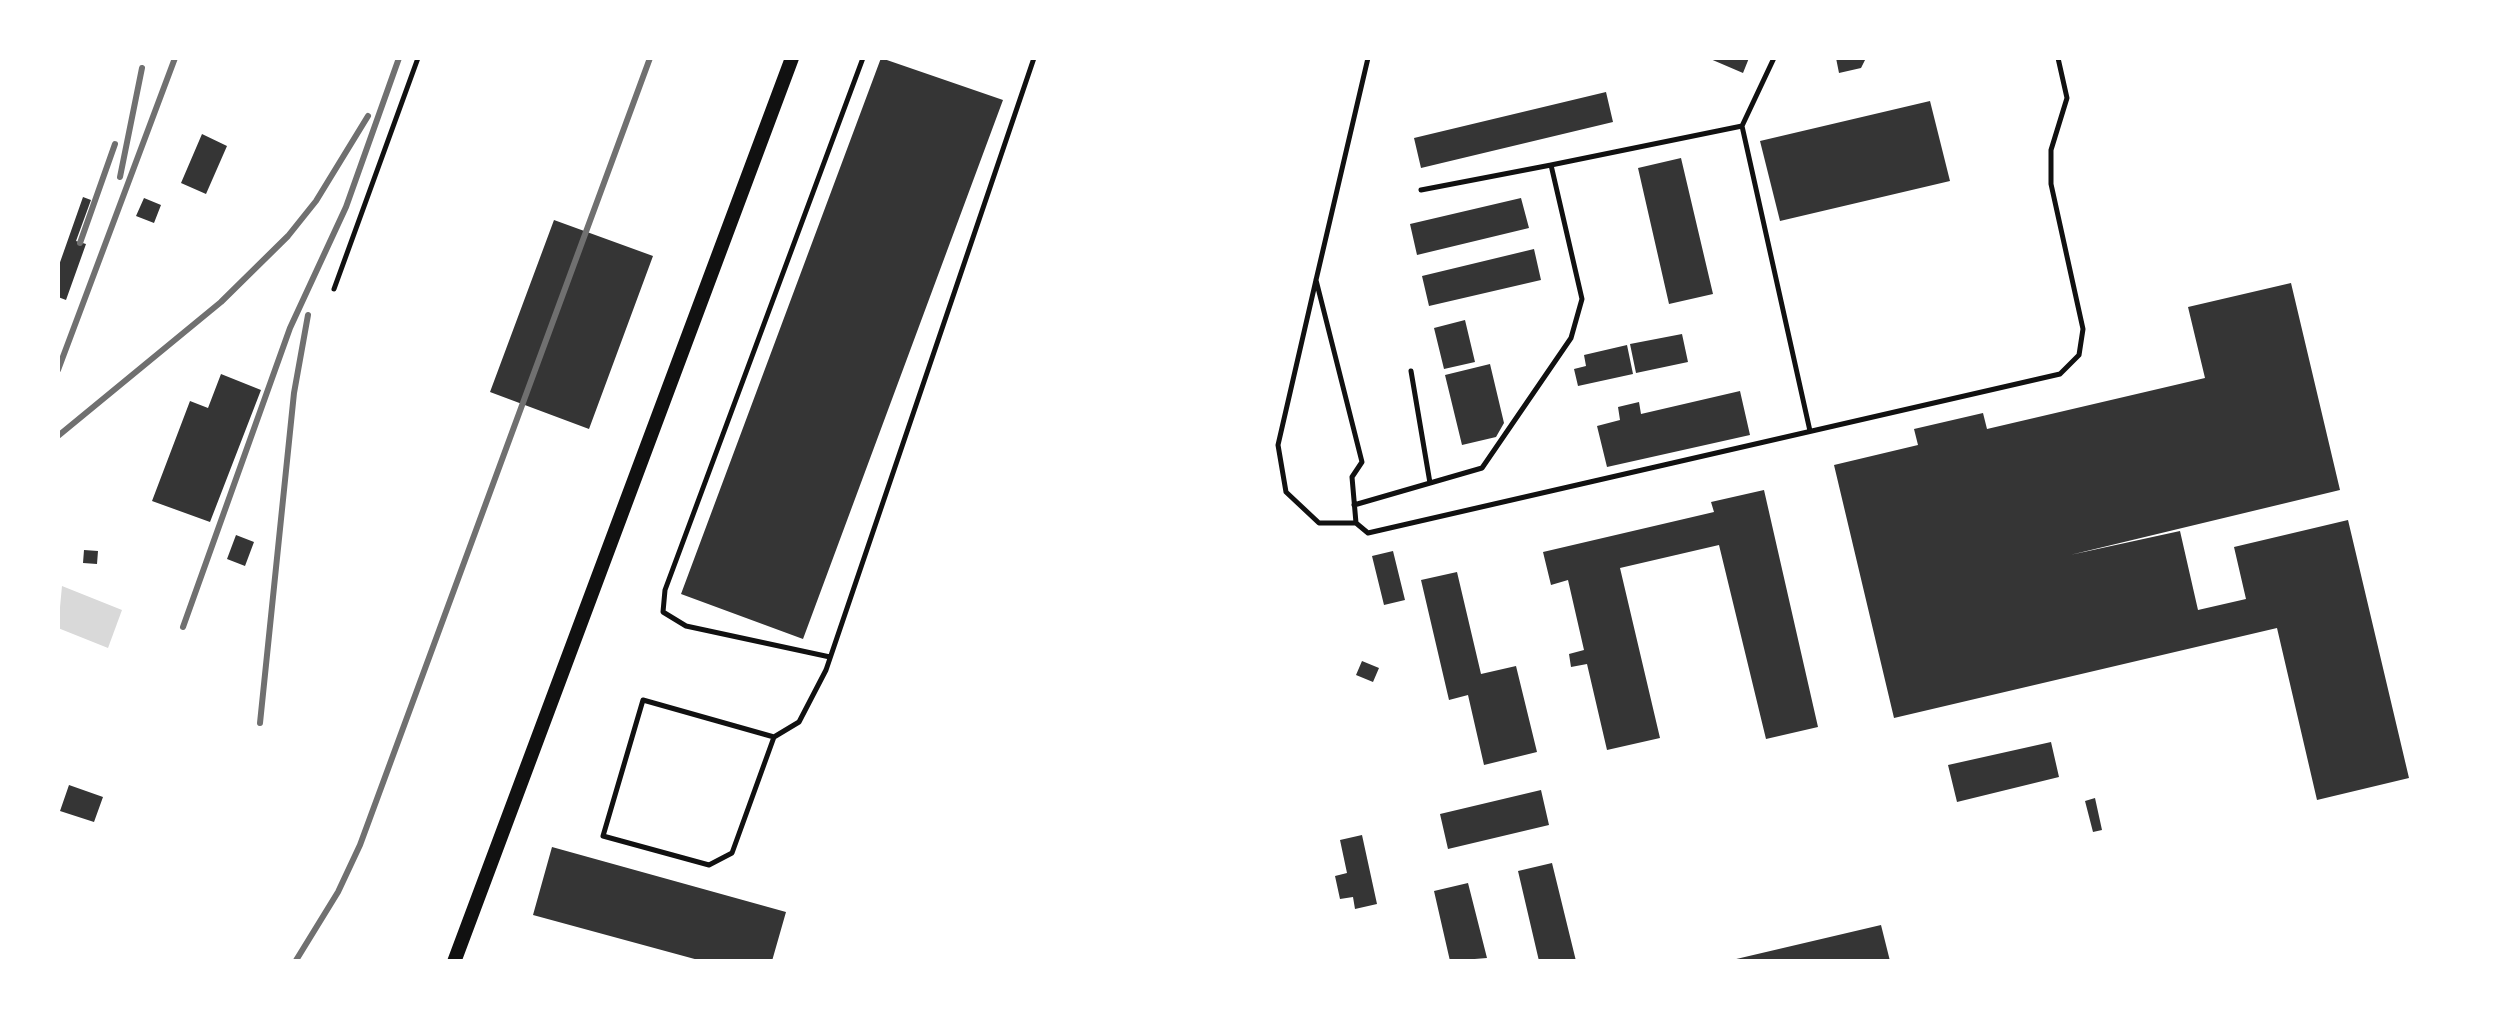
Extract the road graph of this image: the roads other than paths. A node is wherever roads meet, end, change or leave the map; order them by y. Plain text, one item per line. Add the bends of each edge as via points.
1 (418, 58) edge
2 (792, 58) edge
3 (863, 58) edge
4 (1034, 58) edge
5 (1368, 58) edge
6 (1774, 58) edge
7 (2058, 58) edge
8 (1742, 126) junction
9 (1551, 165) junction
10 (1421, 190) dead end
11 (1316, 280) junction
12 (334, 290) dead end
13 (1411, 371) dead end
14 (1810, 431) junction
15 (1430, 483) junction
16 (1354, 505) junction
17 (1356, 523) junction
18 (830, 657) junction
19 (774, 737) junction
20 (454, 962) edge

1 - 12 lane
2 - 20 main road
3 - 18 lane via 665,590 663,612 686,626
4 - 18 lane
5 - 11 lane
6 - 8 lane
7 - 14 lane via 2067,98 2051,150 2051,184 2083,330 2079,354 2060,374
8 - 9 lane
8 - 14 lane
9 - 10 lane
9 - 15 lane via 1582,299 1572,338 1482,468
11 - 16 lane via 1362,462 1352,477
11 - 17 lane via 1278,445 1286,492 1320,523
13 - 15 lane
14 - 17 lane via 1368,532
15 - 16 lane
16 - 17 lane
18 - 19 lane via 799,722
19 - 19 lane via 732,853 708,865 603,836 643,700

